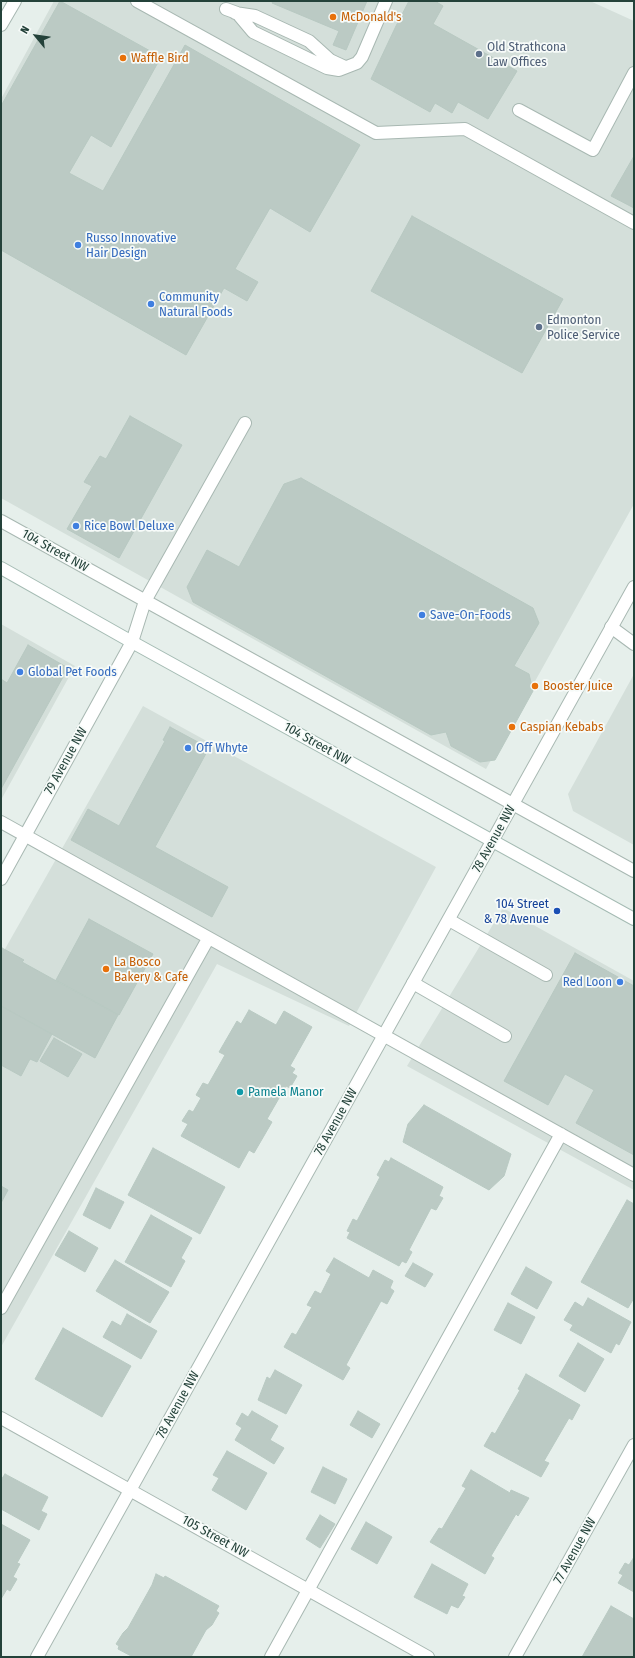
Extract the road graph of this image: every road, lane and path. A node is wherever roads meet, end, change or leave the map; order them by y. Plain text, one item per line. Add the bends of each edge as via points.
1 (15, 1) edge
2 (137, 1) edge
3 (386, 1) edge
4 (1, 25) edge
5 (348, 67) junction
6 (634, 73) edge
7 (519, 110) dead end
8 (634, 223) edge
9 (245, 423) dead end
10 (1, 521) edge
11 (1, 568) edge
12 (634, 587) edge
13 (145, 601) junction
14 (612, 627) junction
15 (132, 642) junction
16 (634, 644) edge
17 (514, 803) junction
18 (1, 822) edge
19 (25, 836) junction
20 (493, 842) junction
21 (634, 871) edge
22 (1, 879) edge
23 (634, 919) edge
24 (449, 920) junction
25 (208, 938) junction
26 (546, 975) dead end
27 (413, 983) junction
28 (384, 1036) junction
29 (505, 1036) dead end
30 (561, 1134) junction
31 (634, 1175) edge
32 (1, 1308) edge
33 (1, 1418) edge
34 (634, 1445) edge
35 (130, 1490) junction
36 (308, 1590) junction
37 (37, 1657) edge
38 (271, 1657) edge
39 (428, 1657) edge
40 (515, 1657) edge

1 - 4 street
2 - 8 street via 376,133 465,129
3 - 5 street via 362,57
5 - 5 street via 332,70 253,32 230,11 255,16 309,41 330,60
6 - 7 street via 593,150
9 - 13 street, 79 Avenue NW
10 - 13 street, 104 Street NW
11 - 15 street, 104 Street NW
12 - 14 street, 78 Avenue NW
13 - 15 street, 79 Avenue NW
13 - 17 street, 104 Street NW
14 - 16 street
14 - 17 street, 78 Avenue NW
15 - 19 street, 79 Avenue NW
15 - 20 street, 104 Street NW
17 - 20 street, 78 Avenue NW
17 - 21 street, 104 Street NW
18 - 19 street
19 - 22 street, 79 Avenue NW
19 - 25 street
20 - 23 street, 104 Street NW
20 - 24 street, 78 Avenue NW
24 - 26 street
24 - 27 street, 78 Avenue NW
25 - 28 street
25 - 32 street
27 - 28 street, 78 Avenue NW
27 - 29 street
28 - 30 street
28 - 35 street, 78 Avenue NW
30 - 31 street
30 - 36 street
33 - 35 street, 105 Street NW
34 - 40 street, 77 Avenue NW
35 - 36 street, 105 Street NW
35 - 37 street, 78 Avenue NW
36 - 38 street
36 - 39 street, 105 Street NW

